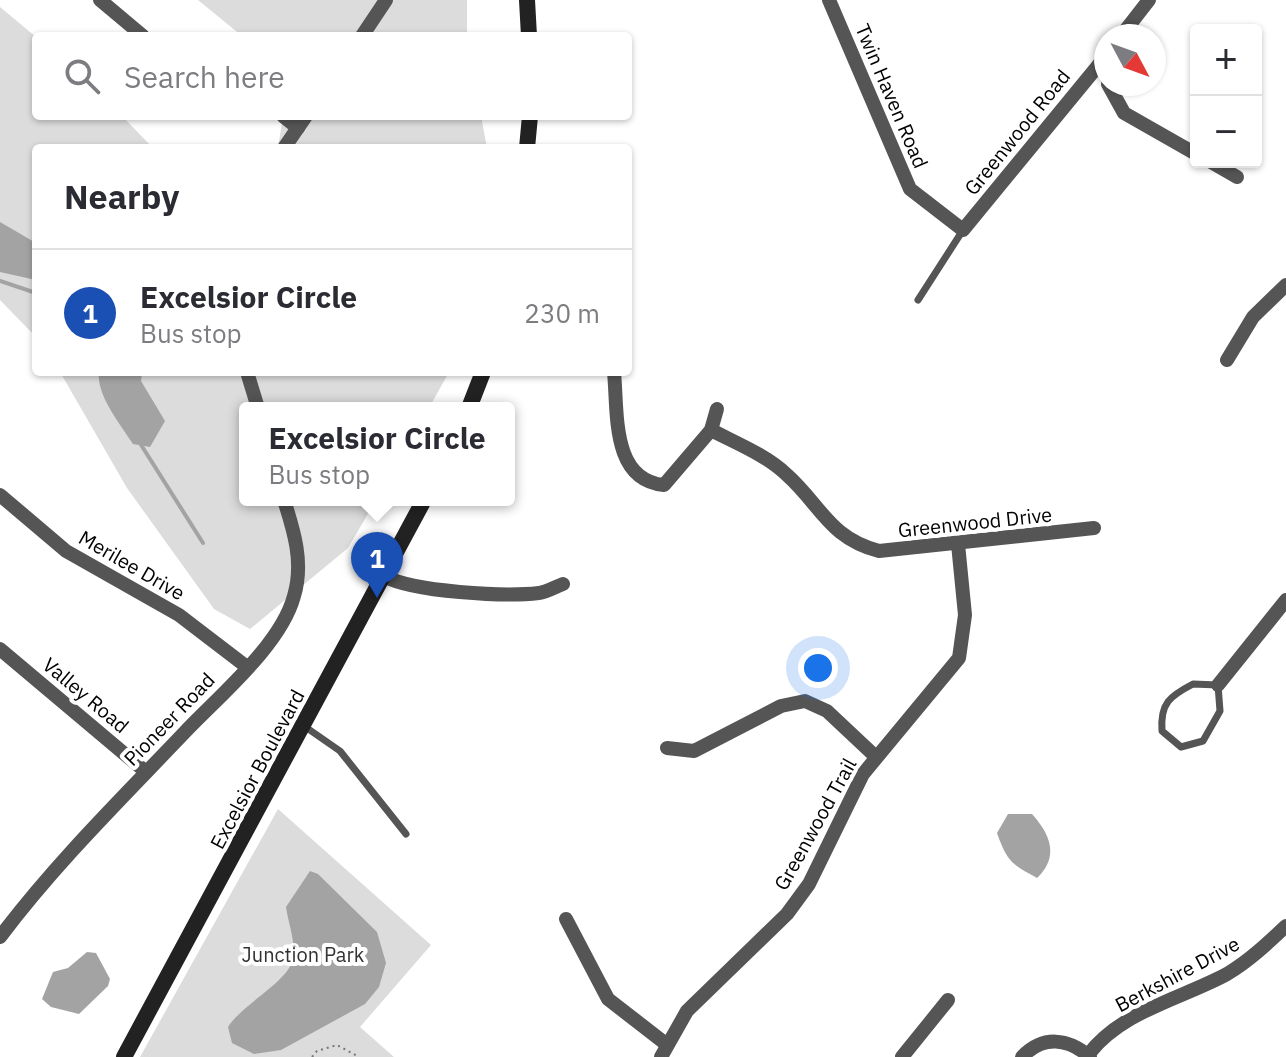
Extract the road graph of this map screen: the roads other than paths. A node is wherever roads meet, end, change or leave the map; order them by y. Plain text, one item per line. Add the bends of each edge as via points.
1 (100, 0) edge
2 (386, 0) edge
3 (527, 0) edge
4 (829, 0) edge
5 (1149, 0) edge
6 (1130, 24) edge
7 (138, 32) edge
8 (365, 32) edge
9 (529, 32) edge
10 (1094, 70) edge
11 (1115, 96) edge
12 (530, 120) edge
13 (302, 122) edge
14 (287, 144) edge
15 (527, 144) edge
16 (1190, 151) edge
17 (1221, 168) edge
18 (1237, 177) dead end
19 (963, 230) junction
20 (1286, 285) edge
21 (918, 300) dead end
22 (1227, 360) dead end
23 (248, 376) edge
24 (481, 376) edge
25 (614, 376) edge
26 (256, 402) edge
27 (471, 402) edge
28 (717, 409) dead end
29 (711, 430) junction
30 (0, 495) edge
31 (286, 506) edge
32 (421, 506) edge
33 (1094, 528) dead end
34 (958, 544) junction
35 (384, 576) junction
36 (563, 584) dead end
37 (1286, 600) edge
38 (0, 649) edge
39 (247, 667) junction
40 (1218, 685) junction
41 (303, 726) junction
42 (667, 748) dead end
43 (876, 757) junction
44 (146, 772) junction
45 (406, 834) dead end
46 (566, 919) dead end
47 (1286, 926) edge
48 (0, 937) edge
49 (948, 1000) dead end
50 (663, 1050) edge
51 (1089, 1056) edge
52 (124, 1057) edge
53 (902, 1057) edge
54 (1022, 1057) edge

1 - 7 street
2 - 8 street
3 - 9 main road
4 - 19 street, Twin Haven Road via 910,189
5 - 6 street
10 - 19 street, Greenwood Road
11 - 16 street via 1124,113
12 - 15 main road
13 - 14 street
17 - 18 street
19 - 21 lane
20 - 22 street via 1253,317
23 - 26 street
24 - 27 main road
25 - 29 street via 621,445 634,472 648,484 664,485
28 - 29 street
29 - 34 street, Greenwood Drive via 785,472 825,519 859,546 901,551
30 - 39 street, Merilee Drive via 66,551 179,615
31 - 39 street, Pioneer Road via 297,548 294,598
32 - 35 main road, Excelsior Boulevard
33 - 34 street, Greenwood Drive
34 - 43 street, Greenwood Trail via 965,615 959,658
35 - 36 street via 431,590 541,593
35 - 41 main road, Excelsior Boulevard
37 - 40 street
38 - 44 street, Valley Road
39 - 44 street, Pioneer Road
40 - 40 lane via 1220,711 1203,741 1181,747 1171,741 1162,731 1161,716 1170,696 1193,684
41 - 45 lane via 340,751
41 - 52 main road, Excelsior Boulevard
42 - 43 street via 694,751 781,706 805,701 827,711
43 - 50 street, Greenwood Trail via 850,797 809,884 769,933 687,1011
44 - 48 street, Pioneer Road
46 - 50 street via 608,999
47 - 51 street, Berkshire Drive via 1227,974 1131,1020 1099,1041
49 - 53 street
51 - 54 street via 1055,1041 1039,1044

